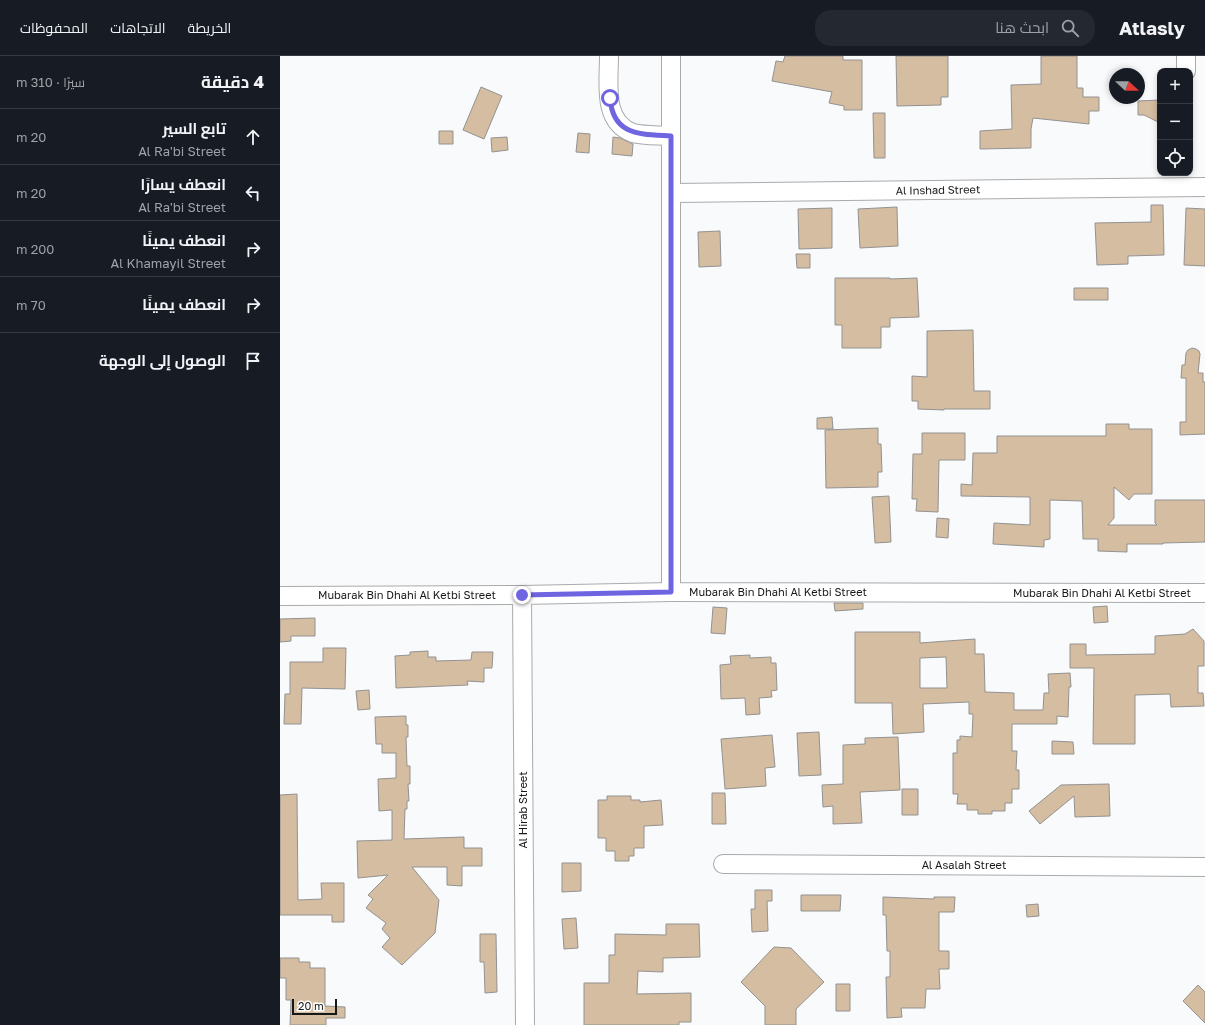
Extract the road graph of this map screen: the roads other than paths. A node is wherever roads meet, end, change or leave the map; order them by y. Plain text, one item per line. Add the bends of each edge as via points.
1 (609, 56) edge
2 (671, 56) edge
3 (1186, 56) edge
4 (1186, 68) edge
5 (671, 136) junction
6 (1187, 180) edge
7 (1205, 187) edge
8 (671, 193) junction
9 (671, 592) junction
10 (1205, 593) edge
11 (522, 595) junction
12 (280, 596) edge
13 (723, 864) dead end
14 (1205, 867) edge
15 (525, 1025) edge

1 - 5 street via 611,110 616,120 624,129 635,133
2 - 5 street
3 - 4 street
5 - 8 street
6 - 7 street, Al Inshad Street
6 - 8 street, Al Inshad Street
8 - 9 street
9 - 10 street, Mubarak Bin Dhahi Al Ketbi Street
9 - 11 street, Mubarak Bin Dhahi Al Ketbi Street
11 - 12 street, Mubarak Bin Dhahi Al Ketbi Street
11 - 15 street, Al Hirab Street
13 - 14 street, Al Asalah Street

